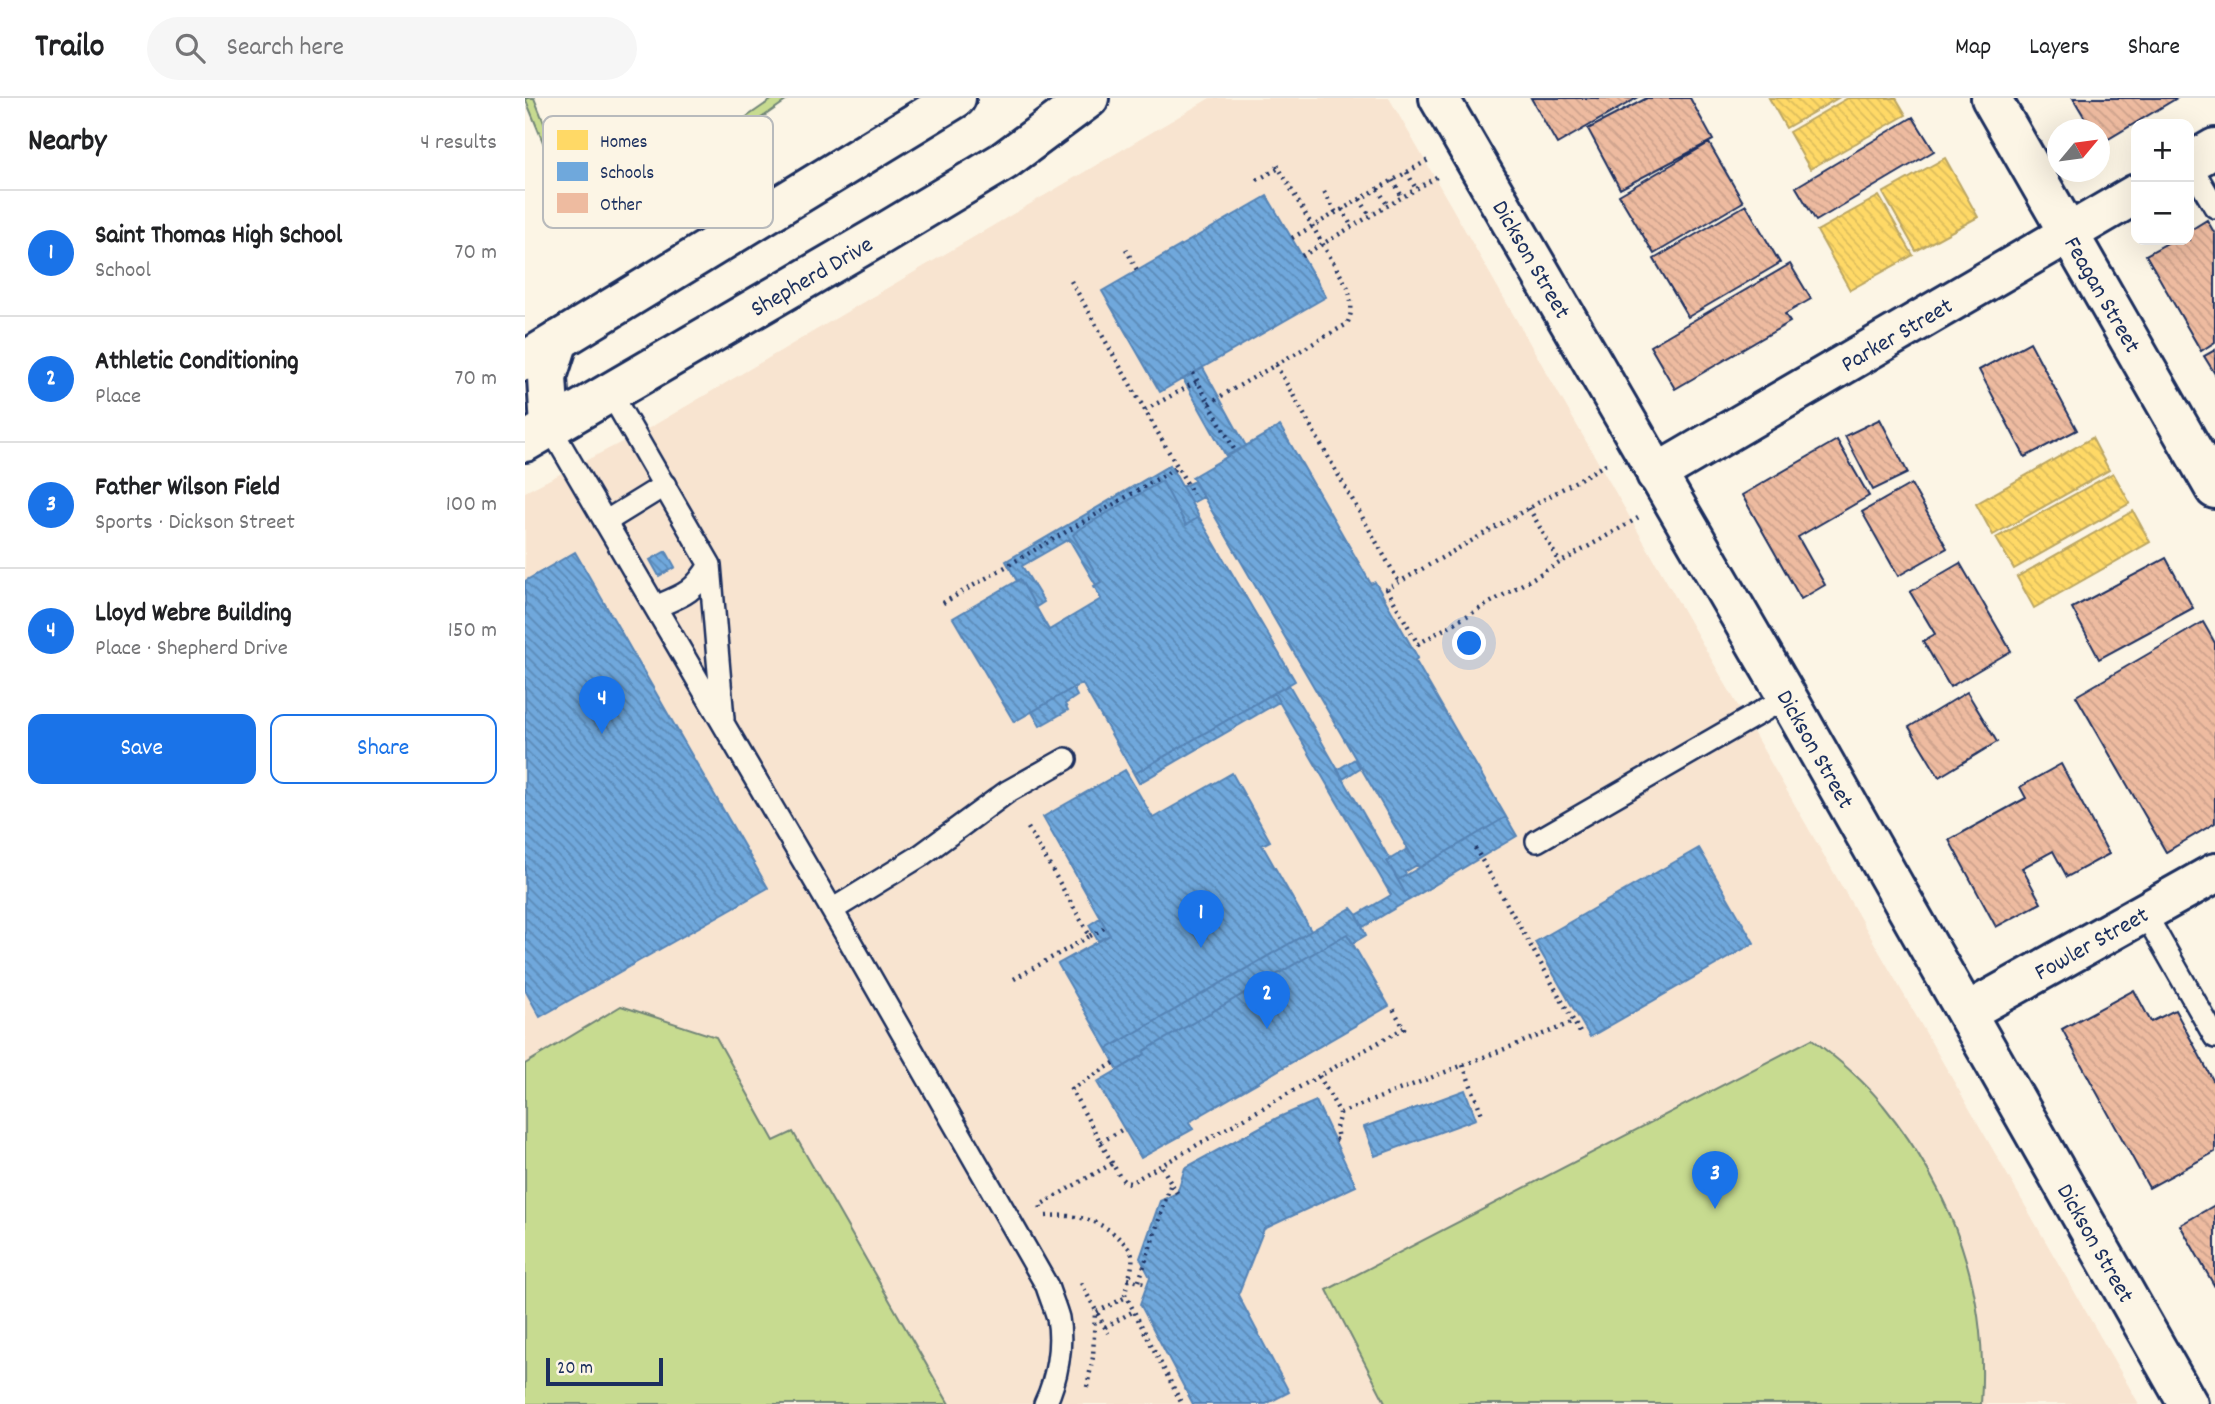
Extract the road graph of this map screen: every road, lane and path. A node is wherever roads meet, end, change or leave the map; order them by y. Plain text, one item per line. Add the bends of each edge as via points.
1 (956, 98) edge
2 (1089, 98) edge
3 (1439, 98) edge
4 (1991, 98) edge
5 (2215, 148) edge
6 (1434, 157) dead end
7 (2194, 160) edge
8 (2194, 171) edge
9 (1407, 172) junction
10 (1443, 173) dead end
11 (1257, 180) dead end
12 (1393, 180) junction
13 (1378, 189) junction
14 (1416, 189) junction
15 (1324, 192) dead end
16 (1402, 197) junction
17 (2131, 197) edge
18 (1360, 199) junction
19 (1388, 206) junction
20 (2215, 207) edge
21 (1342, 209) junction
22 (773, 210) edge
23 (1336, 213) junction
24 (1370, 216) junction
25 (1313, 226) junction
26 (1352, 227) junction
27 (743, 228) edge
28 (2069, 233) junction
29 (1291, 238) dead end
30 (1323, 243) junction
31 (1126, 249) dead end
32 (1302, 256) dead end
33 (1137, 270) dead end
34 (1071, 281) dead end
35 (559, 340) junction
36 (525, 361) edge
37 (1276, 365) junction
38 (1193, 373) dead end
39 (1198, 381) junction
40 (610, 392) junction
41 (1209, 403) junction
42 (1145, 410) junction
43 (537, 435) edge
44 (1235, 451) dead end
45 (1610, 461) dead end
46 (1178, 467) junction
47 (1656, 474) junction
48 (665, 485) junction
49 (2215, 489) edge
50 (1193, 494) dead end
51 (1529, 508) junction
52 (1640, 517) dead end
53 (605, 522) junction
54 (1560, 563) junction
55 (710, 565) junction
56 (1399, 582) junction
57 (943, 603) dead end
58 (655, 607) junction
59 (1787, 697) junction
60 (723, 724) junction
61 (1066, 759) dead end
62 (1027, 827) dead end
63 (1537, 841) dead end
64 (1475, 848) dead end
65 (2215, 873) edge
66 (832, 911) junction
67 (2144, 912) junction
68 (1105, 927) dead end
69 (1090, 936) junction
70 (1014, 979) dead end
71 (1392, 1007) dead end
72 (1967, 1012) junction
73 (1574, 1022) junction
74 (1582, 1036) dead end
75 (2215, 1037) edge
76 (1114, 1063) dead end
77 (1463, 1065) junction
78 (1319, 1076) junction
79 (1340, 1113) junction
80 (1483, 1117) dead end
81 (1125, 1128) dead end
82 (1335, 1140) dead end
83 (1101, 1142) junction
84 (1113, 1163) junction
85 (1162, 1167) junction
86 (1171, 1183) junction
87 (1177, 1193) dead end
88 (1046, 1216) junction
89 (1052, 1227) dead end
90 (1077, 1274) dead end
91 (1128, 1279) junction
92 (1139, 1281) junction
93 (1148, 1284) dead end
94 (1126, 1297) junction
95 (1134, 1311) junction
96 (1097, 1312) junction
97 (1105, 1327) junction
98 (1108, 1333) dead end
99 (1046, 1404) edge
100 (1182, 1404) edge
101 (2188, 1404) edge

1 - 22 street
2 - 40 street, Shepherd Drive via 1004,161
3 - 47 street, Dickson Street
4 - 28 street, Feagan Street
5 - 7 street
6 - 9 path
8 - 20 lane
9 - 12 path
9 - 14 path
10 - 14 path
11 - 25 path via 1278,165
12 - 13 path
12 - 16 path
13 - 18 path
13 - 19 path
14 - 16 path
15 - 23 path
16 - 19 path
17 - 28 street, Parker Street
18 - 21 path
18 - 24 path
19 - 24 path
21 - 23 path
21 - 26 path
23 - 25 path
24 - 26 path
25 - 29 path
25 - 30 path
26 - 30 path
27 - 35 street
28 - 47 street, Parker Street
28 - 49 street, Feagan Street
30 - 32 path
30 - 37 path via 1348,288 1351,316 1347,324
31 - 33 path
34 - 42 path
35 - 36 street
35 - 43 street
37 - 41 path
37 - 56 path
38 - 39 path
39 - 41 path
39 - 42 path
40 - 43 street, Shepherd Drive
40 - 48 lane
41 - 44 path
42 - 46 path
43 - 53 lane
45 - 51 path
46 - 50 path
46 - 57 path
47 - 59 street, Dickson Street
48 - 53 lane
48 - 55 lane
51 - 54 path
51 - 56 path
52 - 54 path
53 - 58 lane
54 - 56 path via 1418,644 1398,616 1387,589
55 - 58 lane via 698,585
55 - 60 lane
58 - 60 lane
59 - 63 lane
59 - 72 street, Dickson Street
60 - 66 lane
61 - 66 lane via 1007,792 920,856
62 - 69 path
64 - 73 path
65 - 67 street, Fowler Street
66 - 99 lane via 1047,1286 1059,1335
67 - 72 street, Fowler Street
67 - 75 lane
68 - 69 path
69 - 70 path
71 - 78 path via 1404,1028
72 - 101 street, Dickson Street
73 - 74 path
73 - 77 path
76 - 83 path via 1071,1089
77 - 79 path
77 - 80 path
78 - 79 path
78 - 85 path
79 - 82 path
81 - 83 path
83 - 84 path
84 - 85 path via 1125,1182 1131,1183
84 - 88 path via 1040,1205
85 - 86 path
86 - 87 path
86 - 92 path
88 - 89 path
88 - 91 path via 1081,1217 1116,1235 1133,1257
90 - 96 path
91 - 92 path
91 - 94 path
92 - 93 path
94 - 95 path
94 - 96 path
95 - 97 path
95 - 100 path
96 - 97 path
97 - 98 path

